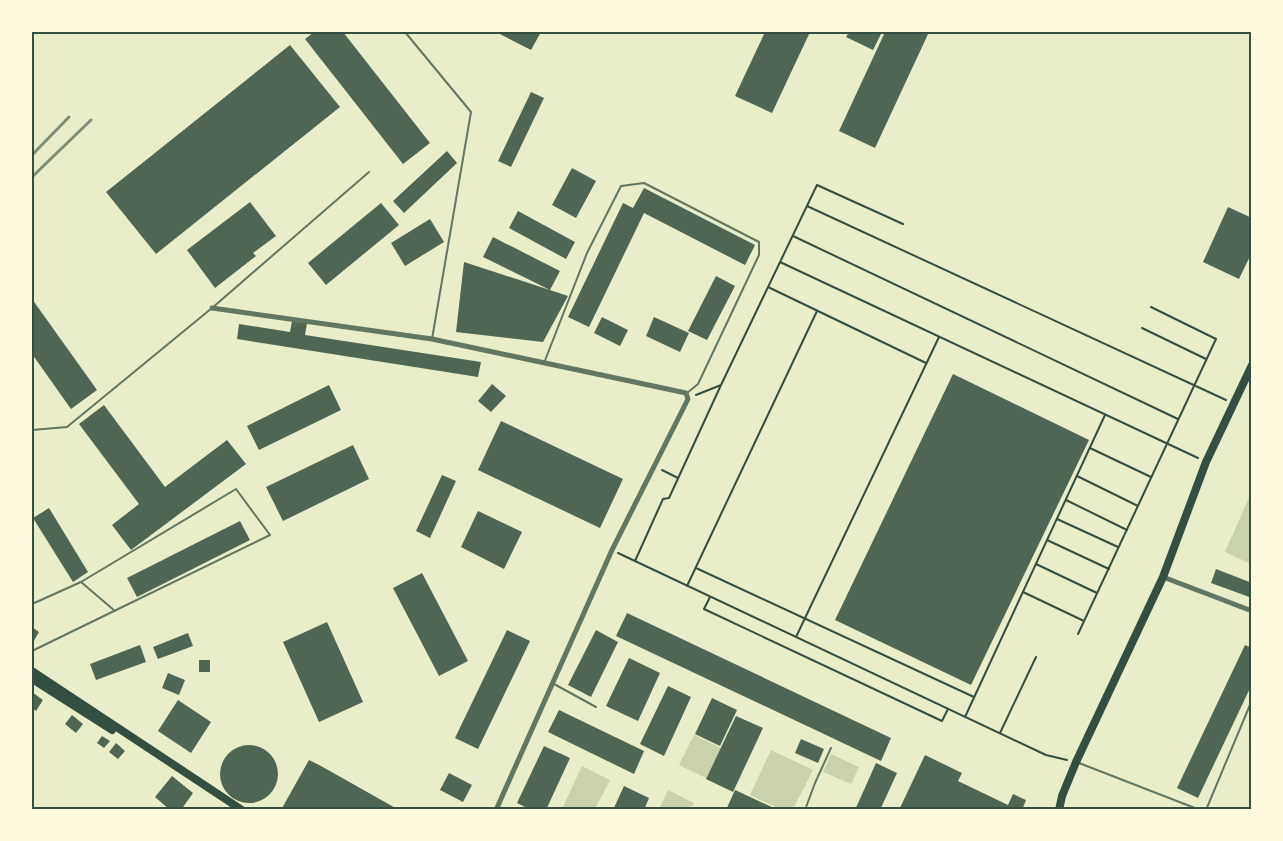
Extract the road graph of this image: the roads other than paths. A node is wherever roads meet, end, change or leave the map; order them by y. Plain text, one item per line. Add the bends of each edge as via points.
1 (405, 32) edge
2 (369, 172) dead end
3 (212, 308) junction
4 (432, 339) junction
5 (543, 363) junction
6 (1251, 365) edge
7 (687, 396) junction
8 (32, 430) edge
9 (1163, 576) junction
10 (81, 582) junction
11 (32, 604) edge
12 (115, 611) junction
13 (1251, 611) edge
14 (32, 651) edge
15 (32, 671) edge
16 (32, 680) edge
17 (552, 683) junction
18 (1251, 700) edge
19 (596, 707) dead end
20 (831, 748) dead end
21 (1076, 762) junction
22 (1251, 809) edge
23 (234, 810) edge
24 (242, 810) edge
25 (496, 810) edge
26 (805, 810) edge
27 (1059, 810) edge
28 (1200, 810) edge
29 (1206, 810) edge
30 (1243, 810) edge

1 - 4 lane via 471,112
2 - 3 lane
3 - 4 street
3 - 8 lane via 67,428
4 - 5 street
5 - 7 street
5 - 7 lane via 587,253 621,186 644,183 759,242 759,255 698,384
6 - 9 main road via 1206,462
7 - 17 street
9 - 13 street
9 - 21 main road
10 - 11 lane
10 - 12 lane
10 - 12 lane via 236,489 270,535
12 - 14 lane
15 - 24 main road
16 - 23 main road
17 - 19 lane
17 - 25 street
18 - 29 lane
20 - 26 lane
21 - 27 main road
21 - 28 lane
22 - 30 lane

